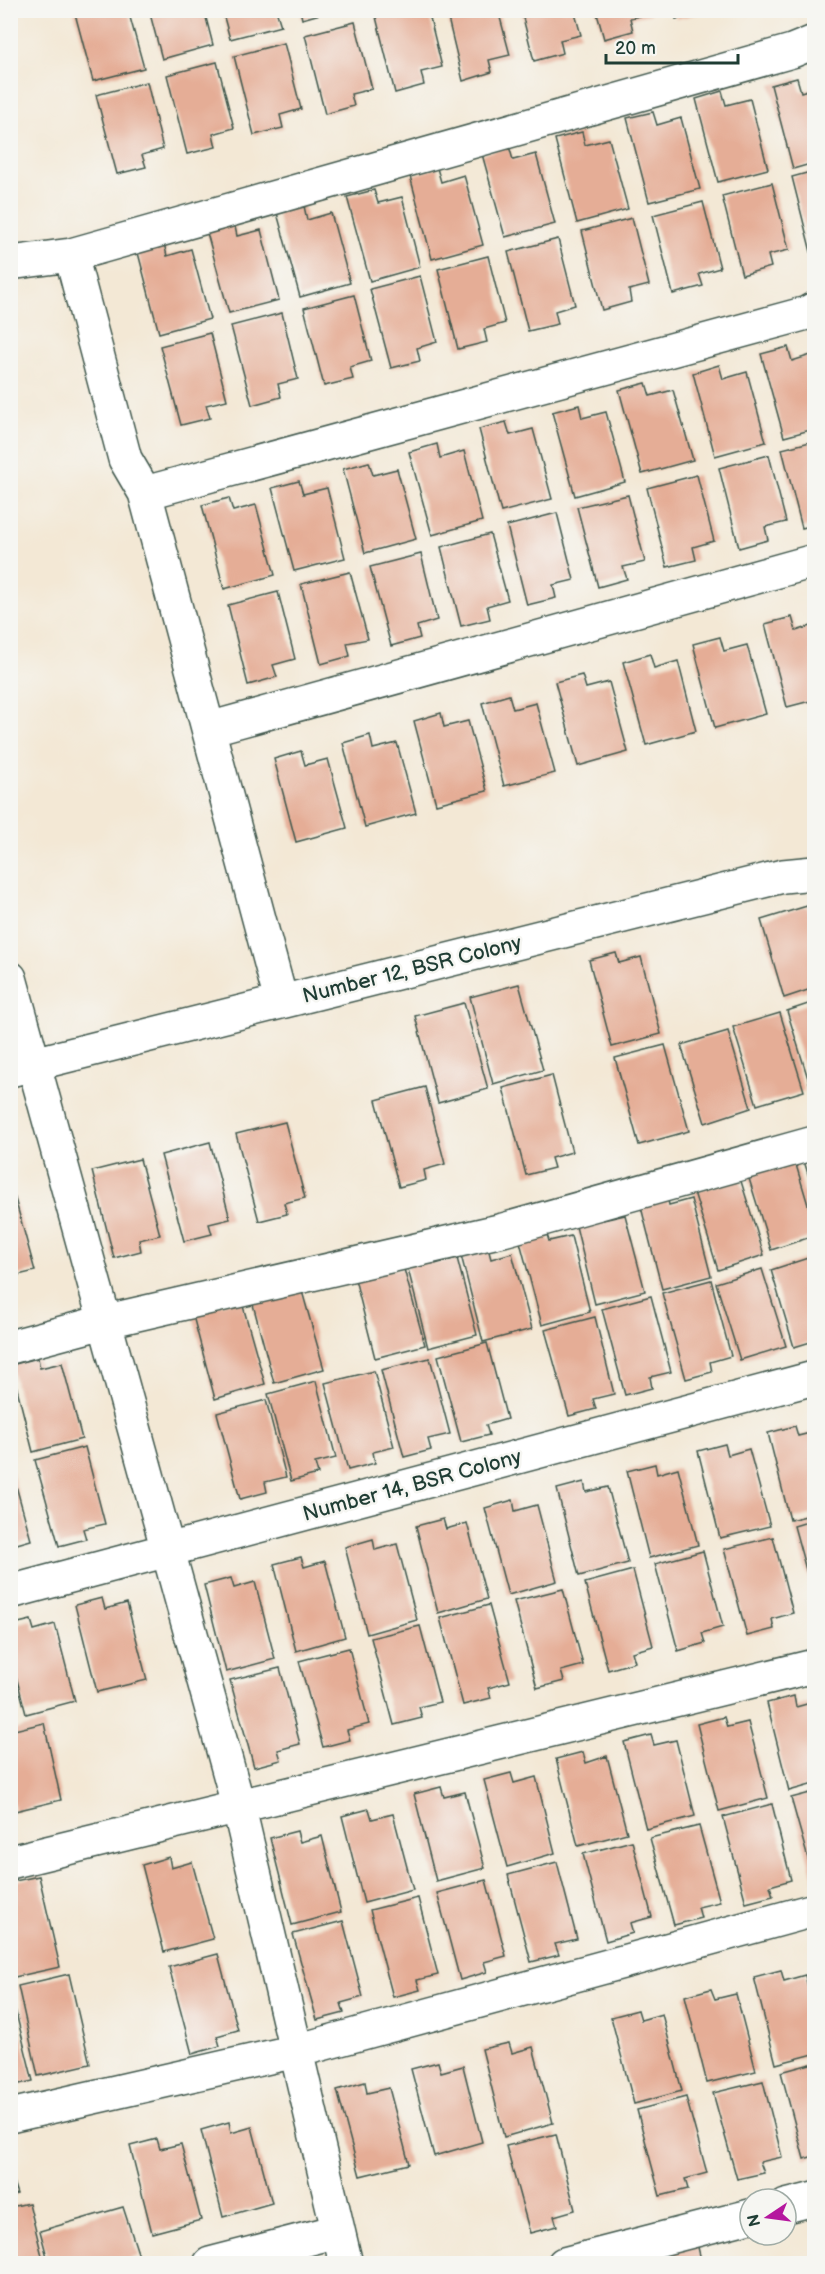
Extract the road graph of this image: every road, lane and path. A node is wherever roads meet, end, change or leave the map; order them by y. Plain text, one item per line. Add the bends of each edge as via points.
1 (814, 42) edge
2 (71, 255) junction
3 (10, 263) edge
4 (814, 309) edge
5 (145, 493) junction
6 (814, 561) edge
7 (209, 729) junction
8 (814, 873) edge
9 (10, 978) edge
10 (281, 1001) junction
11 (23, 1067) edge
12 (814, 1143) edge
13 (107, 1321) junction
14 (10, 1347) edge
15 (814, 1378) edge
16 (169, 1549) junction
17 (10, 1592) edge
18 (814, 1666) edge
19 (239, 1808) junction
20 (10, 1862) edge
21 (814, 1910) edge
22 (296, 2051) junction
23 (10, 2116) edge
24 (814, 2199) edge
25 (798, 2203) edge
26 (738, 2219) edge
27 (339, 2231) junction
28 (210, 2264) edge
29 (346, 2264) edge
30 (564, 2264) edge

1 - 2 street via 781,55
2 - 3 street
2 - 5 street via 125,459
4 - 5 street
5 - 7 street
6 - 7 street
7 - 10 street
8 - 10 street, Number 12, BSR Colony via 783,876
9 - 11 street
10 - 11 street, Number 12, BSR Colony
11 - 13 street
12 - 13 street via 503,1230
13 - 14 street
13 - 16 street
15 - 16 street, Number 14, BSR Colony
16 - 17 street, Number 14, BSR Colony
16 - 19 street
18 - 19 street
19 - 20 street
19 - 22 street
21 - 22 street
22 - 23 street
22 - 27 street
24 - 25 street
26 - 30 street
27 - 28 street
27 - 29 street

